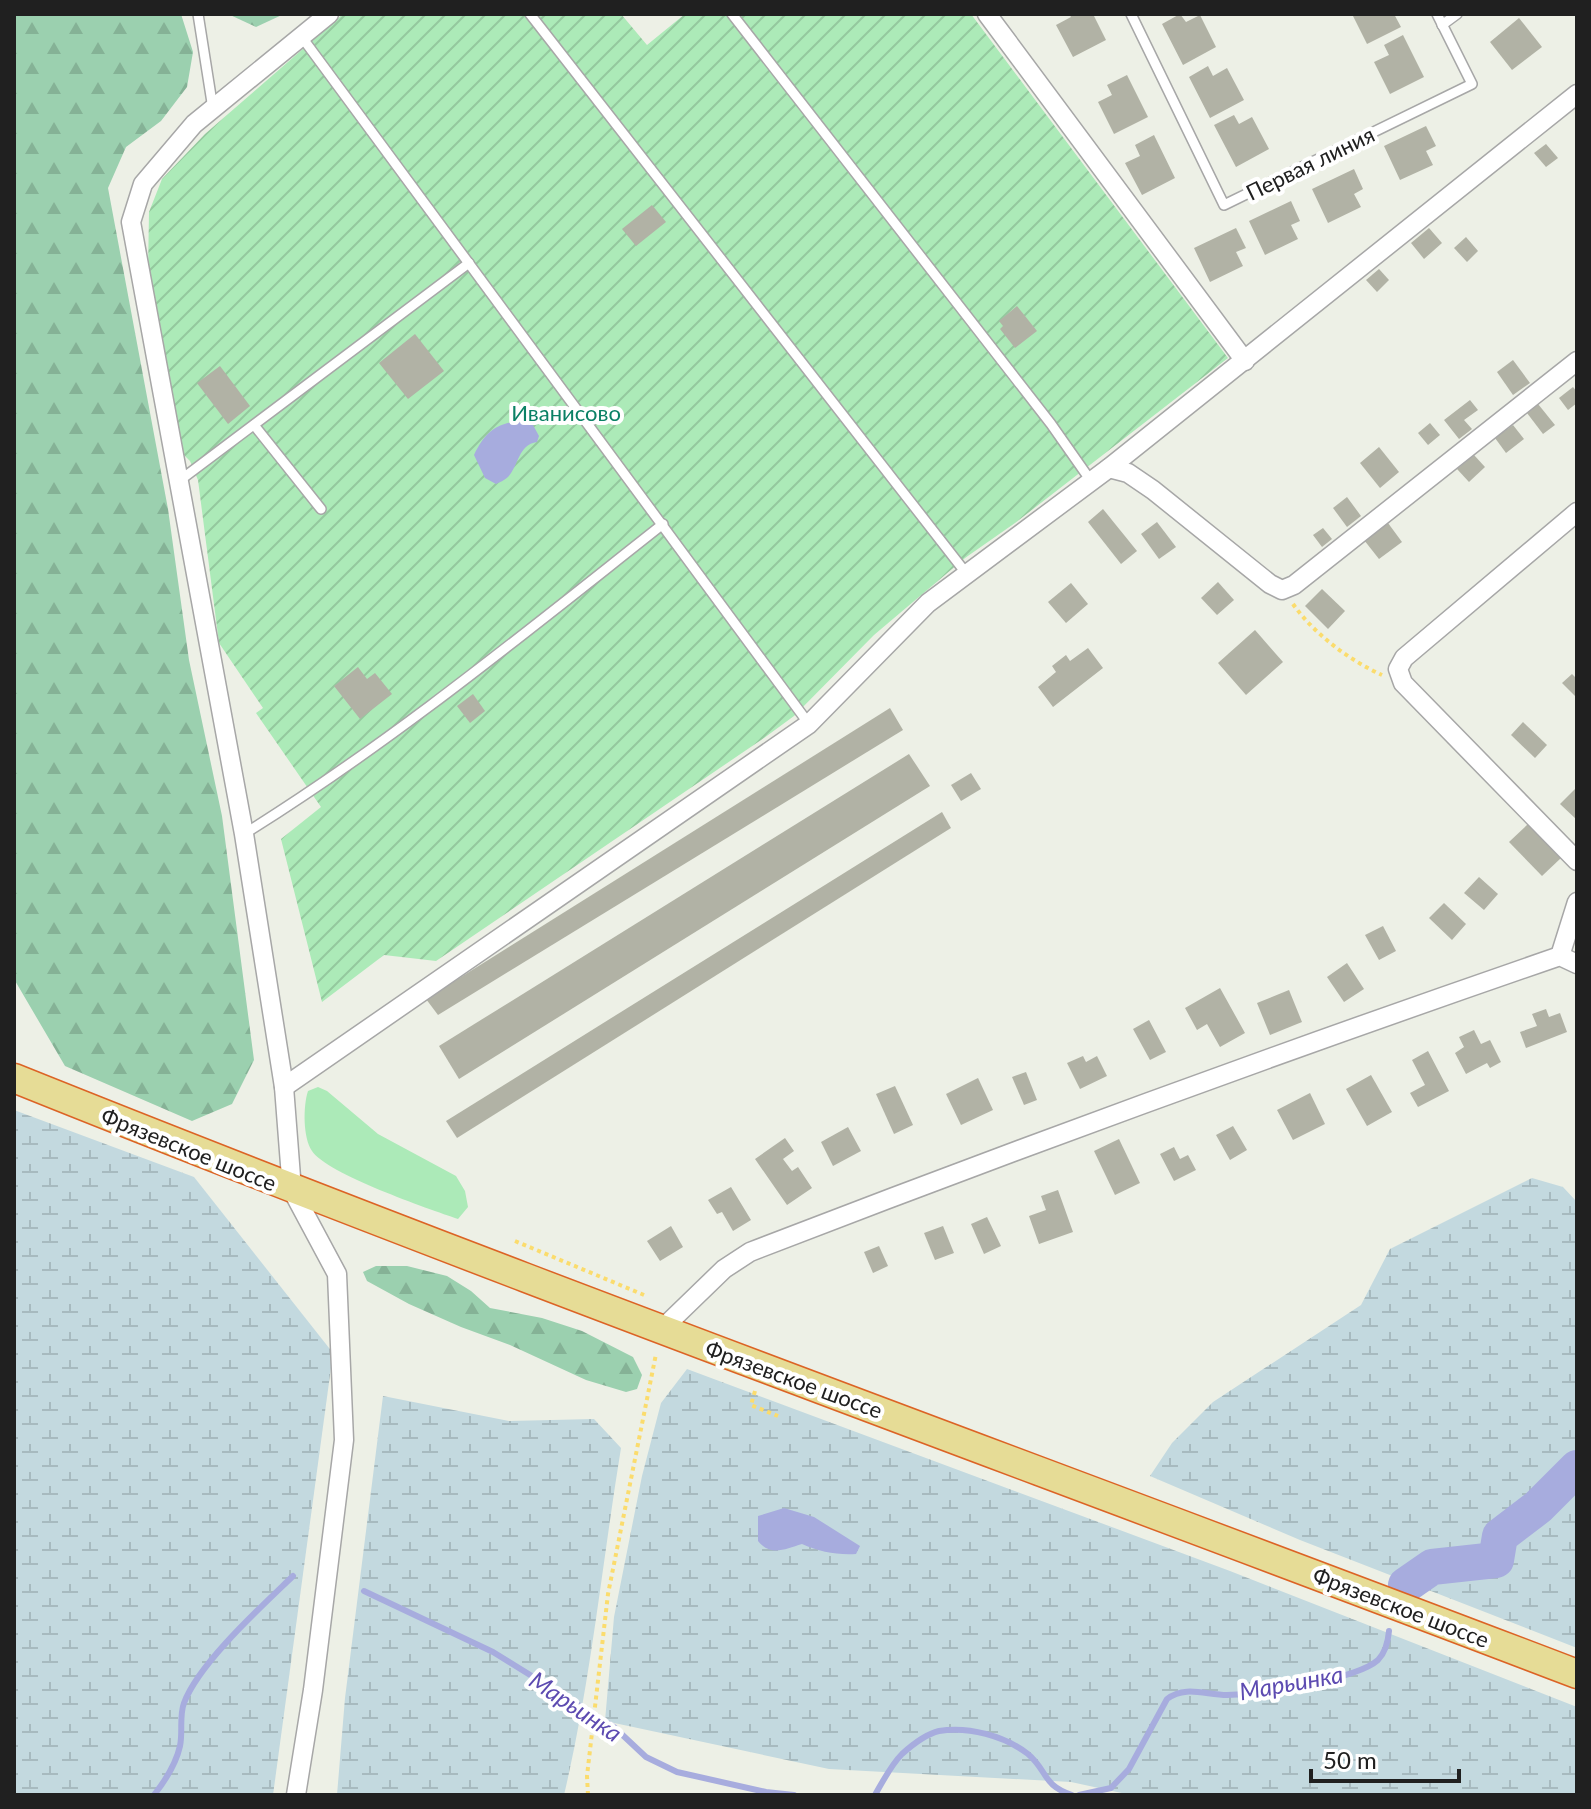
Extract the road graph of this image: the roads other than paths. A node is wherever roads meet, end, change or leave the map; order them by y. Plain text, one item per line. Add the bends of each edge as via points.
1 (198, 14) edge
2 (329, 14) edge
3 (530, 14) edge
4 (732, 14) edge
5 (987, 14) edge
6 (1131, 14) edge
7 (1437, 14) edge
8 (1457, 14) edge
9 (1442, 25) junction
10 (301, 36) junction
11 (1577, 94) edge
12 (213, 109) junction
13 (469, 263) junction
14 (1245, 361) junction
15 (1577, 361) edge
16 (254, 425) junction
17 (1109, 468) junction
18 (179, 481) junction
19 (1091, 481) junction
20 (321, 509) dead end
21 (1577, 512) edge
22 (663, 524) junction
23 (966, 573) junction
24 (809, 724) junction
25 (244, 834) junction
26 (1577, 861) edge
27 (1577, 902) edge
28 (1568, 960) edge
29 (14, 1078) edge
30 (284, 1087) junction
31 (292, 1190) junction
32 (658, 1342) junction
33 (1577, 1674) edge
34 (296, 1795) edge

1 - 12 lane
2 - 10 street
3 - 23 lane
4 - 19 lane
5 - 14 street
6 - 9 lane, Первая линия via 1224,205 1472,84
7 - 9 lane, Первая линия
8 - 9 lane
10 - 12 street
10 - 13 lane
11 - 14 street
12 - 18 street via 143,184 131,222
13 - 16 lane
13 - 22 lane
14 - 17 street
15 - 17 street via 1282,590 1153,490 1128,473
16 - 18 lane
16 - 20 lane
17 - 19 street
18 - 25 street
19 - 23 street
21 - 26 street via 1404,658 1398,669 1403,683
22 - 24 lane
22 - 25 lane via 437,702
23 - 24 street via 928,603
24 - 30 street
25 - 30 street
27 - 28 street
28 - 32 street via 1037,1141 750,1252 724,1269
29 - 31 highway, Фрязевское шоссе
30 - 31 street
31 - 32 highway, Фрязевское шоссе
31 - 34 street via 337,1274 344,1440
32 - 33 highway, Фрязевское шоссе

